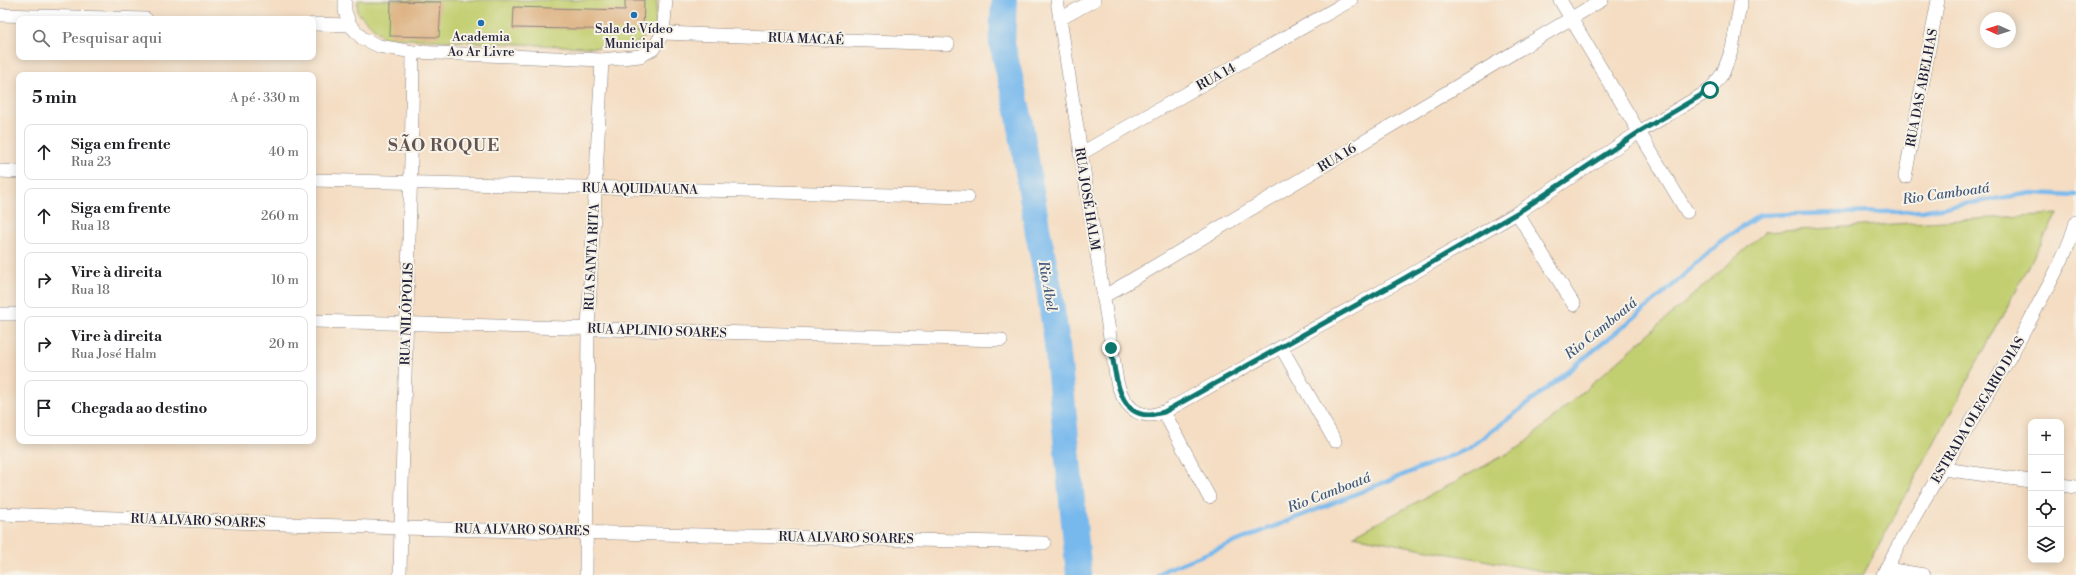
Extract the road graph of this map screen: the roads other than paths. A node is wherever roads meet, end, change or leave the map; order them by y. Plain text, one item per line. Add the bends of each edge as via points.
1 (345, 0) edge
2 (666, 0) edge
3 (1057, 0) edge
4 (1094, 0) edge
5 (1351, 0) edge
6 (1560, 0) edge
7 (1602, 0) edge
8 (1741, 0) edge
9 (1938, 0) edge
10 (0, 15) edge
11 (36, 16) edge
12 (1571, 18) junction
13 (1060, 19) junction
14 (316, 24) edge
15 (350, 25) junction
16 (664, 33) junction
17 (948, 44) dead end
18 (413, 52) junction
19 (602, 60) junction
20 (1639, 132) junction
21 (1080, 154) junction
22 (0, 171) edge
23 (16, 172) edge
24 (1905, 177) dead end
25 (316, 180) edge
26 (412, 182) junction
27 (596, 188) junction
28 (968, 197) dead end
29 (1687, 212) dead end
30 (1517, 213) junction
31 (2076, 224) edge
32 (2072, 248) edge
33 (1103, 297) junction
34 (1574, 305) dead end
35 (0, 314) edge
36 (16, 314) edge
37 (316, 321) edge
38 (406, 323) junction
39 (588, 329) junction
40 (1001, 340) dead end
41 (1281, 346) junction
42 (1164, 412) junction
43 (1335, 441) dead end
44 (1943, 469) junction
45 (2028, 480) edge
46 (2064, 485) edge
47 (2076, 487) edge
48 (1209, 497) dead end
49 (0, 514) edge
50 (401, 528) junction
51 (586, 531) junction
52 (1044, 543) dead end
53 (1884, 572) edge
54 (400, 575) edge
55 (586, 575) edge
56 (1924, 575) edge

1 - 15 street via 345,11
2 - 16 street
3 - 13 street, RUA JOSÉ HALM
4 - 13 street
5 - 21 street, RUA 14
6 - 12 street
7 - 12 street, RUA 16
8 - 20 street via 1732,49 1723,73 1710,90
9 - 24 street, RUA DAS ABELHAS
10 - 11 street
12 - 20 street
12 - 33 street, RUA 16
13 - 21 street, RUA JOSÉ HALM
14 - 15 street
15 - 18 street via 362,38 379,46
16 - 17 street, RUA MACAÉ
16 - 19 street via 653,49 640,56
18 - 19 street
18 - 26 street, RUA NILÓPOLIS
19 - 27 street, RUA SANTA RITA
20 - 29 street
20 - 30 street
21 - 33 street, RUA JOSÉ HALM
22 - 23 street
25 - 26 street, RUA AQUIDAUANA
26 - 27 street, RUA AQUIDAUANA
26 - 38 street, RUA NILÓPOLIS
27 - 28 street, RUA AQUIDAUANA
27 - 39 street, RUA SANTA RITA
30 - 34 street
30 - 41 street
31 - 32 street, ESTRADA OLEGARIO DIAS
32 - 44 street, ESTRADA OLEGARIO DIAS
33 - 42 street, RUA JOSÉ HALM via 1122,398 1134,410 1148,416
35 - 36 street
37 - 38 street, RUA APLINIO SOARES
38 - 39 street, RUA APLINIO SOARES
38 - 50 street, RUA NILÓPOLIS
39 - 40 street, RUA APLINIO SOARES
39 - 51 street, RUA SANTA RITA
41 - 42 street
41 - 43 street
42 - 48 street
44 - 45 street
44 - 53 street, ESTRADA OLEGARIO DIAS
46 - 47 street
49 - 50 street, RUA ALVARO SOARES
50 - 51 street, RUA ALVARO SOARES
50 - 54 street, RUA NILÓPOLIS
51 - 52 street, RUA ALVARO SOARES
51 - 55 street, RUA SANTA RITA
53 - 56 street

